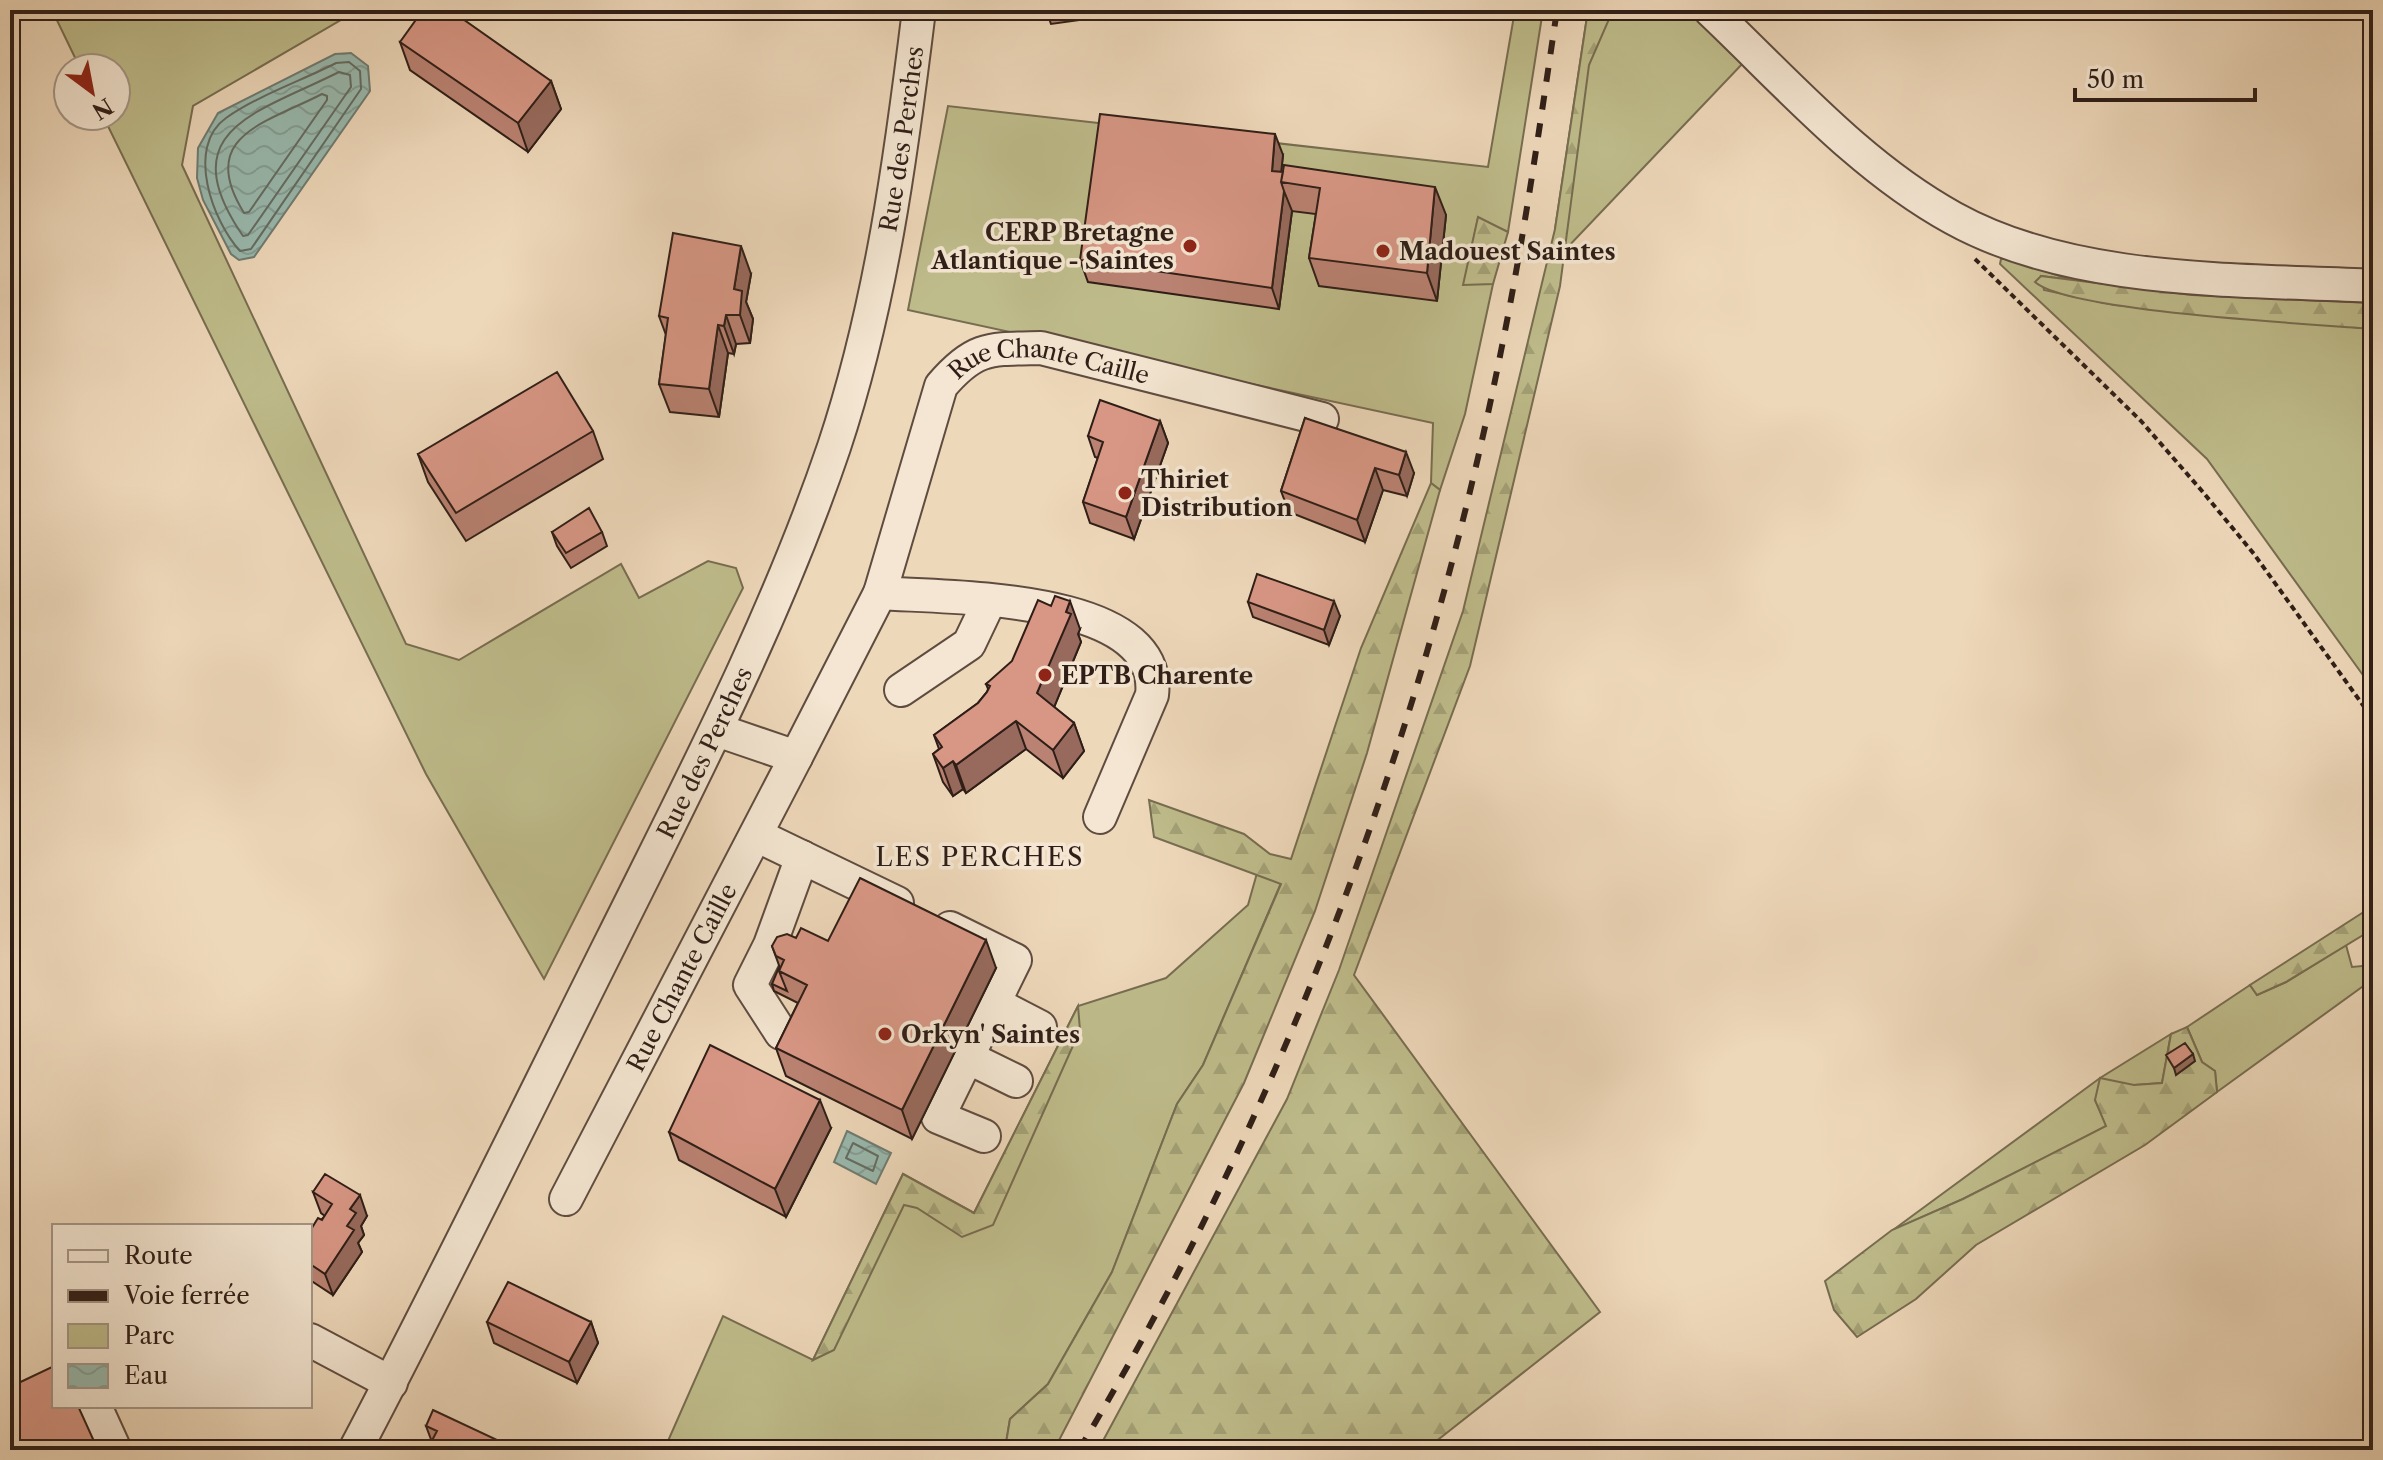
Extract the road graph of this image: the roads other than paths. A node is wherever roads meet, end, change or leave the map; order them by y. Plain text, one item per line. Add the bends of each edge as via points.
1 (919, 10) edge
2 (1710, 10) edge
3 (2373, 286) edge
4 (1322, 419) dead end
5 (880, 593) junction
6 (989, 602) junction
7 (901, 690) dead end
8 (717, 730) junction
9 (796, 757) junction
10 (1100, 817) dead end
11 (756, 835) junction
12 (802, 857) junction
13 (994, 1003) junction
14 (1040, 1027) dead end
15 (781, 1033) edge
16 (967, 1057) junction
17 (1016, 1081) dead end
18 (984, 1136) dead end
19 (566, 1199) dead end
20 (312, 1341) edge
21 (391, 1383) junction
22 (96, 1408) edge
23 (115, 1450) edge
24 (355, 1450) edge

1 - 8 street, Rue des Perches via 885,243 838,432 790,565
2 - 3 street via 1864,155 1953,218 2001,241 2066,259 2175,276
4 - 5 street, Rue Chante Caille via 1041,348 998,348 963,360 941,386
5 - 6 street
5 - 9 street, Rue Chante Caille
6 - 7 street via 969,644
6 - 10 street via 1034,603 1106,625 1146,657 1154,674 1152,695
8 - 9 street
8 - 21 street, Rue des Perches
9 - 11 street, Rue Chante Caille
11 - 12 street
11 - 19 street, Rue Chante Caille
12 - 13 street via 1015,960
12 - 15 street via 750,985
13 - 14 street
13 - 16 street
16 - 17 street
16 - 18 street via 938,1117
20 - 21 street
21 - 24 street, Rue des Perches
22 - 23 street

